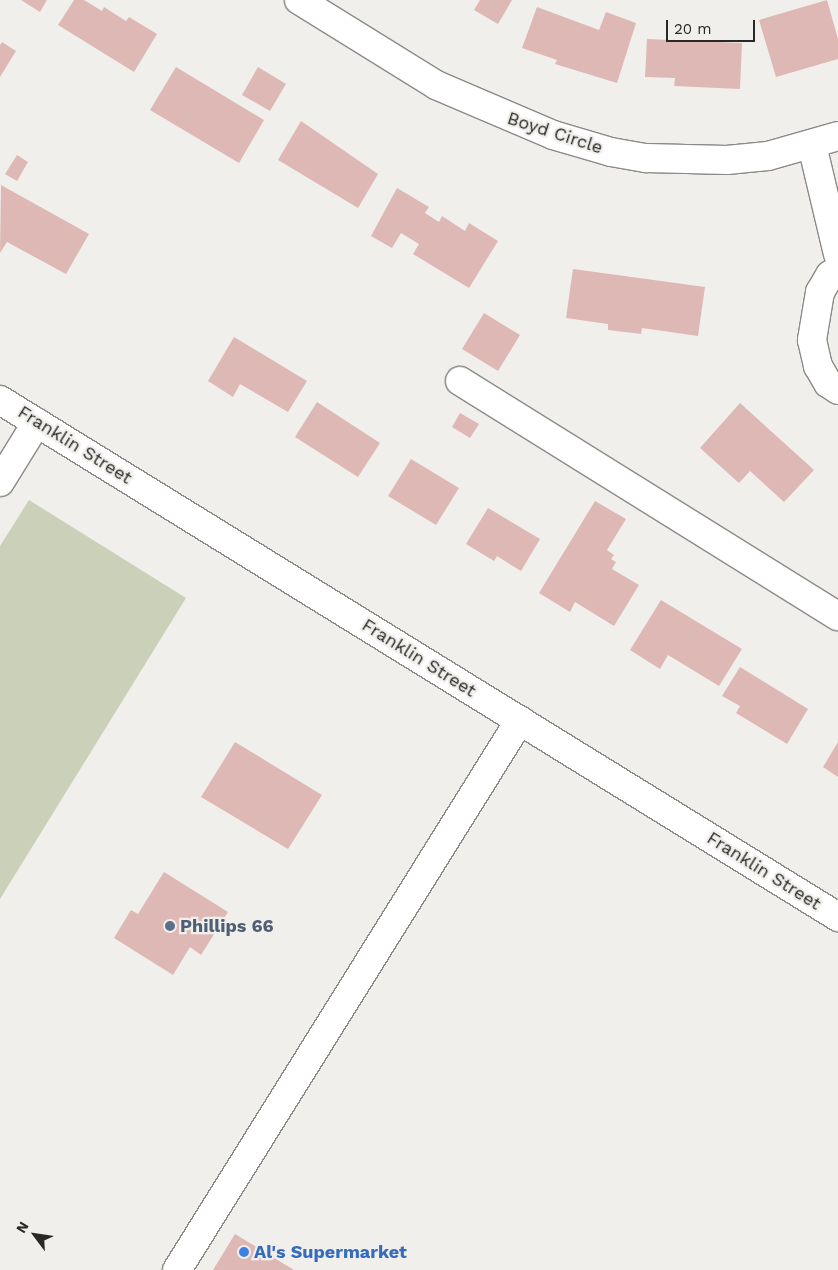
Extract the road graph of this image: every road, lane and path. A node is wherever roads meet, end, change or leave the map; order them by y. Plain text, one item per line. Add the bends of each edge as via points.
1 (299, 0) edge
2 (838, 136) edge
3 (812, 145) junction
4 (838, 254) edge
5 (838, 270) edge
6 (460, 381) dead end
7 (838, 390) edge
8 (0, 400) edge
9 (37, 422) junction
10 (0, 482) edge
11 (838, 616) edge
12 (520, 720) junction
13 (838, 917) edge
14 (177, 1270) edge

1 - 3 main road, Boyd Circle via 436,85 553,136 611,152 686,161 768,156
2 - 3 main road, Boyd Circle
3 - 4 main road
5 - 7 main road via 830,275 820,292 812,340 818,366 828,383
6 - 11 main road
8 - 9 main road, Franklin Street
9 - 10 main road
9 - 12 main road, Franklin Street
12 - 13 main road, Franklin Street
12 - 14 main road

